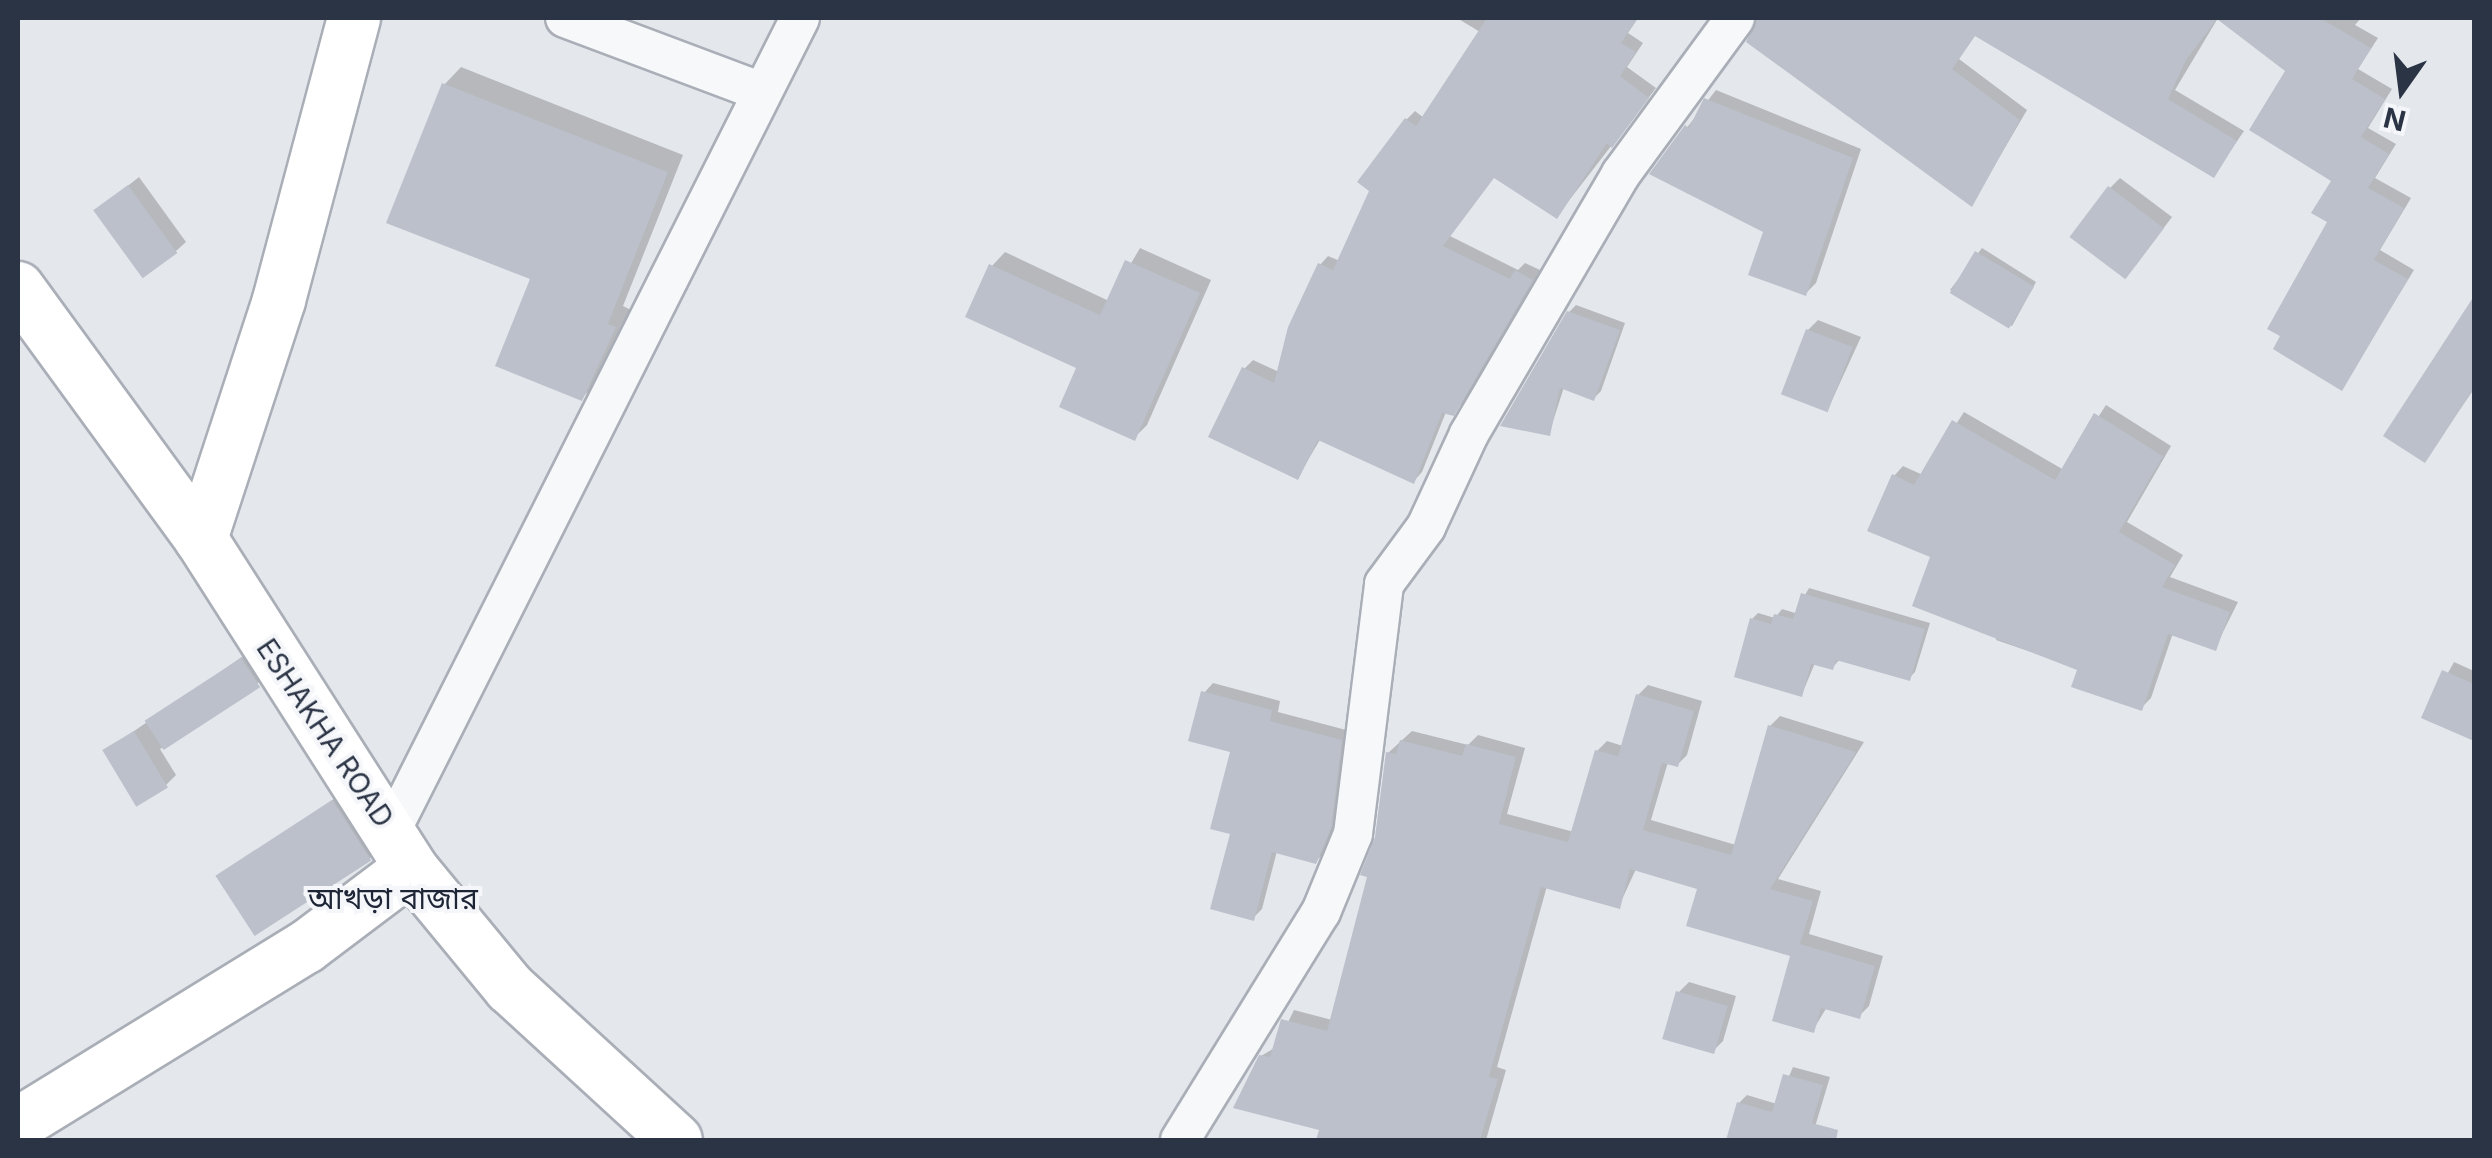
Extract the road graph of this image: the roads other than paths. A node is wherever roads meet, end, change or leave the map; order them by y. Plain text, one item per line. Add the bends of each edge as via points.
1 (354, 18) edge
2 (565, 18) edge
3 (800, 18) edge
4 (1735, 18) edge
5 (759, 91) junction
6 (25, 314) edge
7 (201, 539) junction
8 (401, 849) junction
9 (18, 1124) edge
10 (676, 1140) edge
11 (1180, 1140) edge

1 - 7 main road via 240,432
2 - 5 street
3 - 5 street
4 - 11 street via 1621,174 1469,434 1426,527 1384,584 1353,834 1321,912
5 - 8 street
6 - 7 main road, ESHAKHA ROAD
7 - 8 main road, ESHAKHA ROAD
8 - 9 main road via 306,948
8 - 10 main road, ESHAKHA ROAD via 510,988

